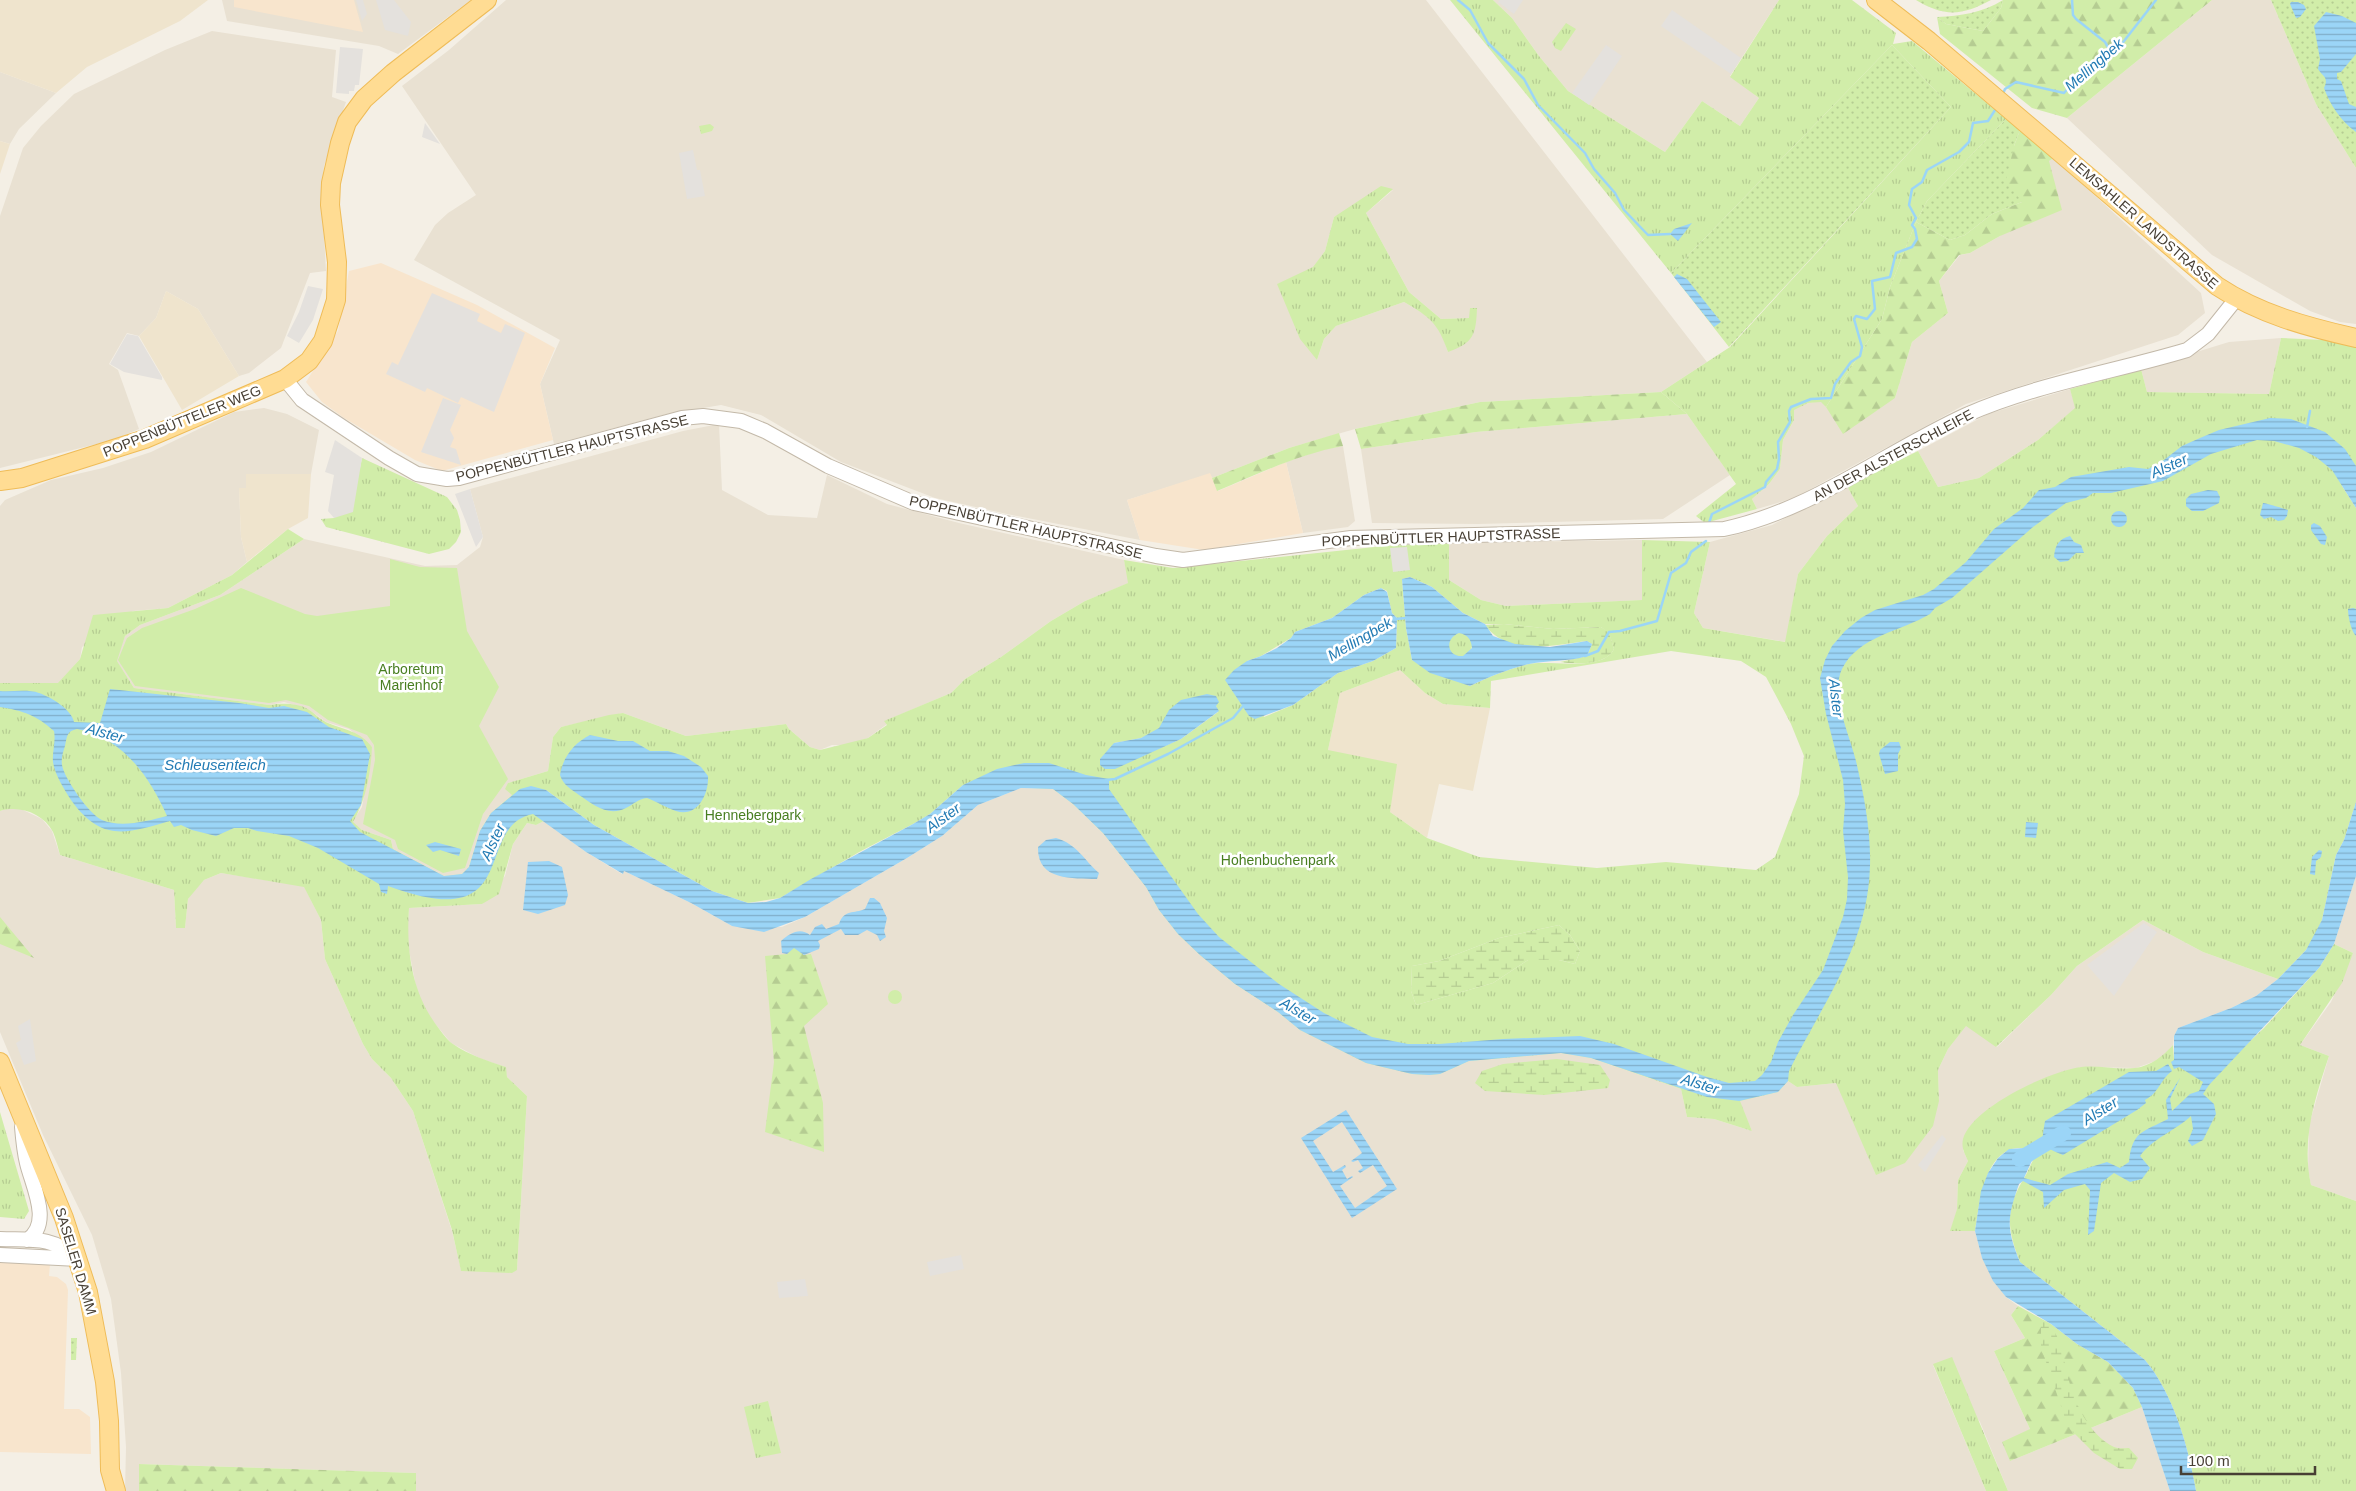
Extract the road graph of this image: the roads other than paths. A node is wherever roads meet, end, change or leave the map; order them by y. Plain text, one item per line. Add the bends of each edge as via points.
1 (487, 0) edge
2 (1876, 0) edge
3 (2236, 299) junction
4 (2356, 338) edge
5 (285, 379) junction
6 (22, 478) junction
7 (0, 482) edge
8 (0, 494) edge
9 (1674, 531) joint
10 (0, 1062) edge
11 (18, 1104) junction
12 (0, 1239) edge
13 (27, 1240) junction
14 (0, 1255) edge
15 (78, 1259) junction
16 (110, 1470) junction
17 (103, 1491) edge
18 (116, 1491) edge

1 - 5 main road, POPPENBÜTTELER WEG via 382,83 347,122 331,183 330,205 338,278 332,319 314,354
2 - 3 main road, LEMSAHLER LANDSTRASSE via 2025,122 2189,264
3 - 4 main road, LEMSAHLER LANDSTRASSE via 2294,323
3 - 9 street, AN DER ALSTERSCHLEIFE via 2208,334 2187,350 2028,393 1974,412 1766,519 1724,529
5 - 6 main road, POPPENBÜTTELER WEG via 145,439
5 - 9 street, POPPENBÜTTLER HAUPTSTRASSE via 302,400 337,424 418,474 435,478 459,478 682,418 715,416 755,426 828,466 914,503 1183,560 1352,538
6 - 7 main road, POPPENBÜTTELER WEG
6 - 8 main road, POPPENBÜTTELER WEG
10 - 11 main road, SASELER DAMM
11 - 13 street via 27,1162 40,1214 37,1229
11 - 15 main road, SASELER DAMM
12 - 13 street
13 - 15 street via 57,1243
14 - 15 street
15 - 16 main road, SASELER DAMM via 90,1300 105,1382
16 - 17 main road, SASELER DAMM
16 - 18 main road, SASELER DAMM

